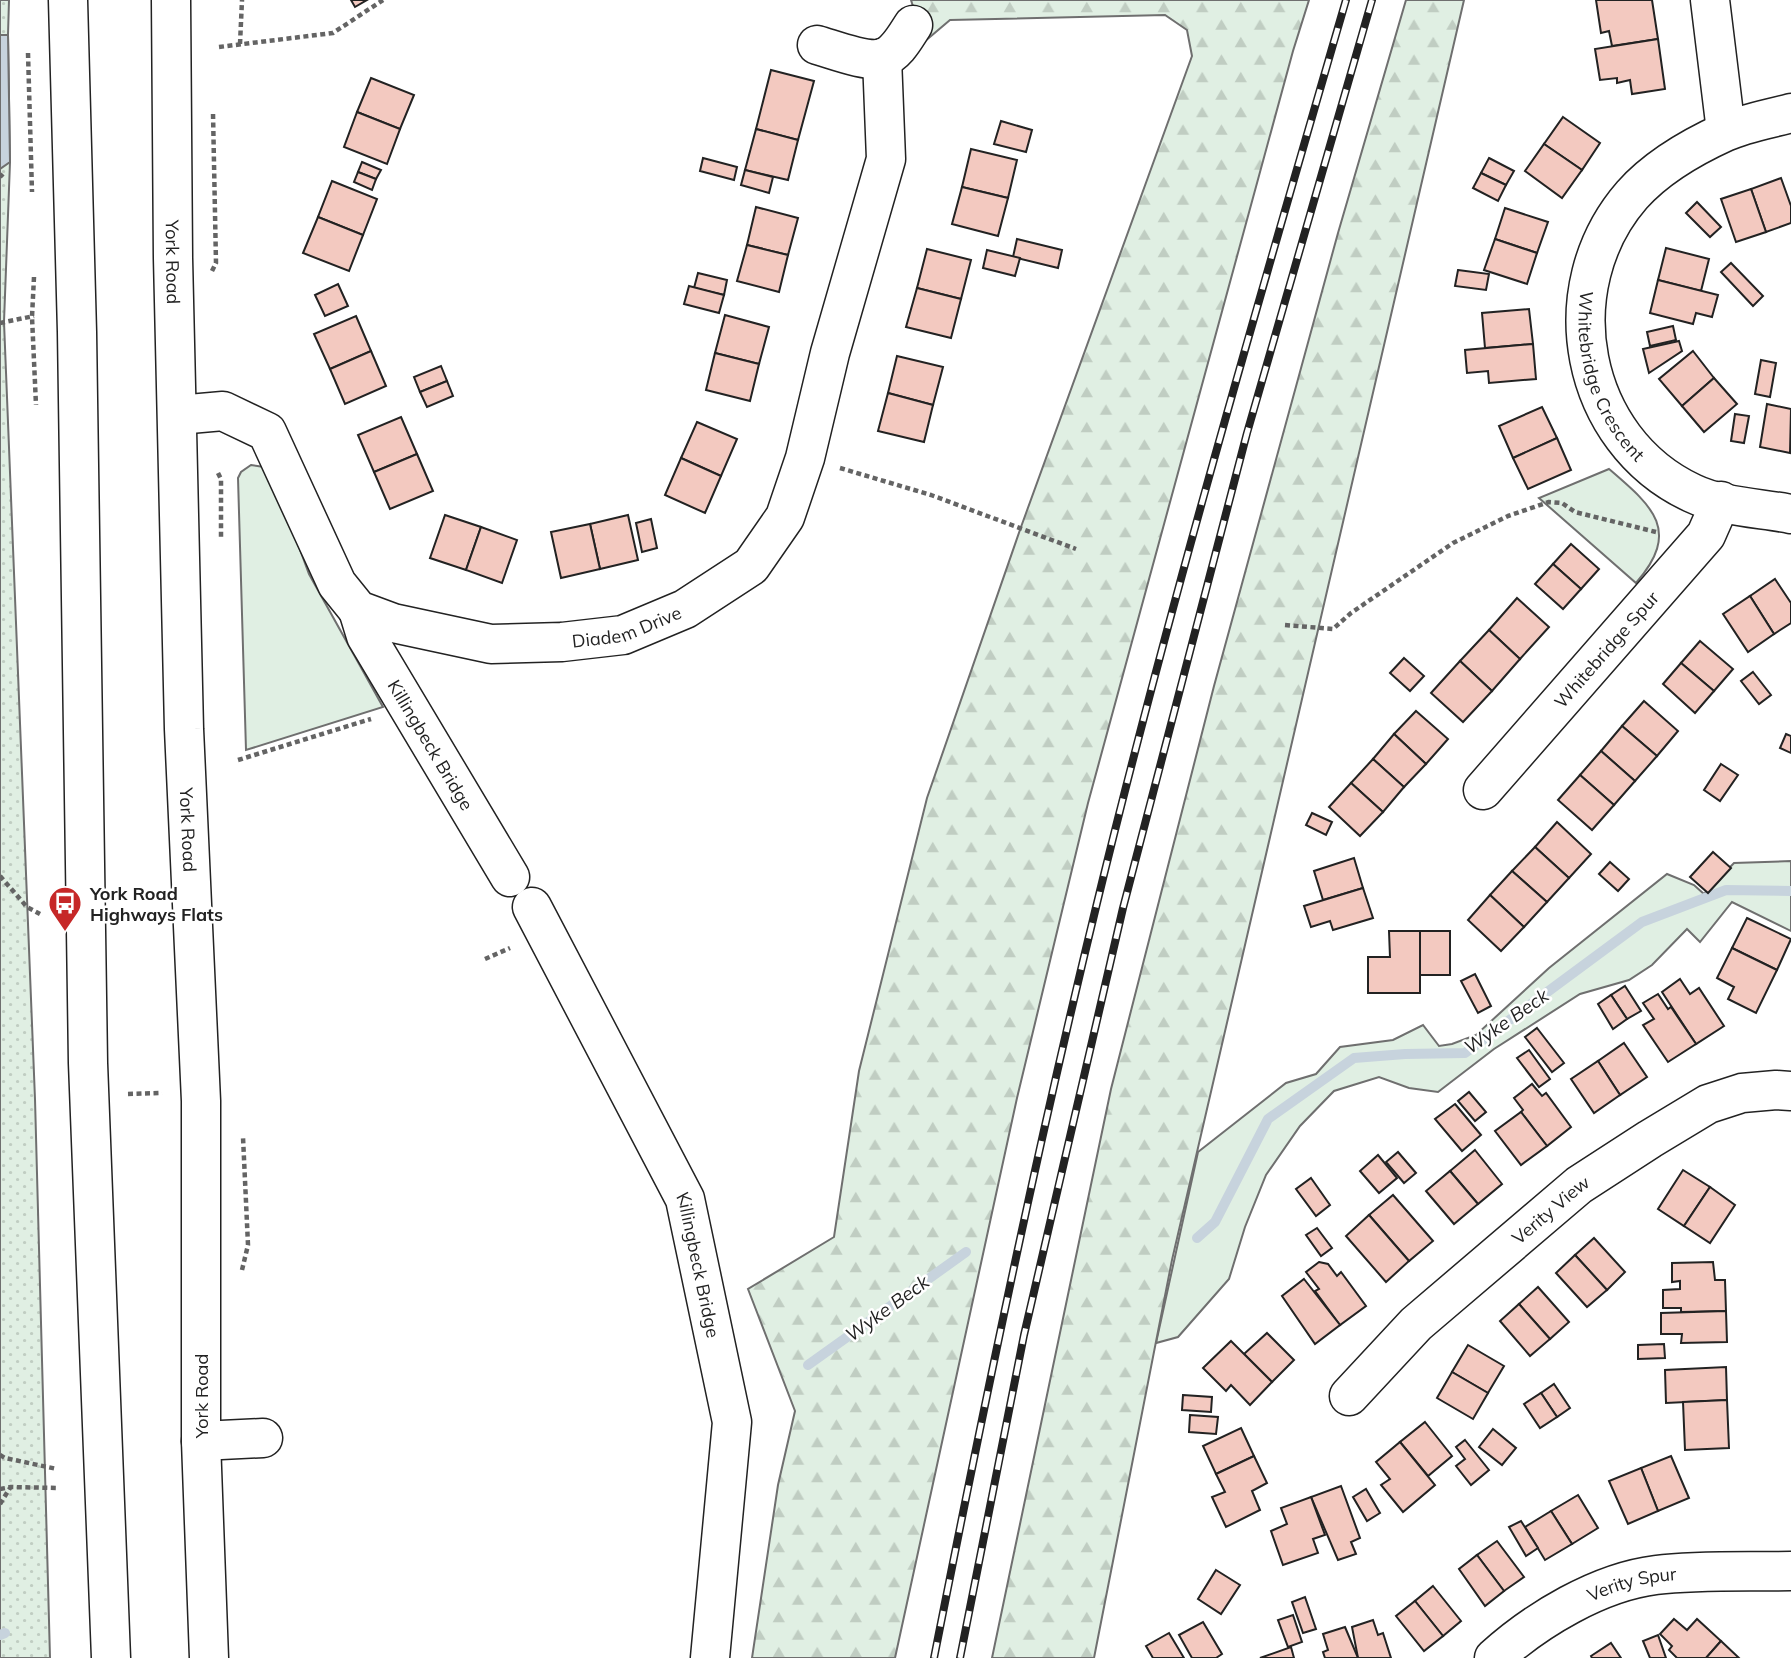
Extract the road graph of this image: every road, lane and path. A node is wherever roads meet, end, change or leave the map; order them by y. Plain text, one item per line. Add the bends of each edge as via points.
1 (171, 0) edge
2 (242, 0) edge
3 (383, 0) edge
4 (1710, 0) edge
5 (68, 5) edge
6 (913, 25) dead end
7 (240, 44) junction
8 (817, 45) dead end
9 (219, 47) dead end
10 (882, 58) junction
11 (1791, 113) edge
12 (1726, 131) junction
13 (178, 415) junction
14 (805, 458) junction
15 (1791, 514) edge
16 (1714, 518) junction
17 (1076, 549) dead end
18 (358, 610) junction
19 (1285, 625) dead end
20 (408, 708) junction
21 (238, 760) dead end
22 (1483, 790) dead end
23 (0, 876) edge
24 (40, 914) dead end
25 (1791, 1091) edge
26 (125, 1094) dead end
27 (201, 1122) junction
28 (1349, 1396) dead end
29 (262, 1438) dead end
30 (201, 1441) junction
31 (0, 1455) edge
32 (57, 1469) dead end
33 (10, 1487) junction
34 (57, 1488) dead end
35 (0, 1489) edge
36 (0, 1504) edge
37 (1791, 1571) edge
38 (111, 1658) edge
39 (209, 1658) edge
40 (710, 1658) edge
41 (1494, 1658) edge

1 - 13 main road, York Road
2 - 7 path
3 - 7 path via 333,33
4 - 12 main road
5 - 38 main road via 89,1064
6 - 10 main road via 900,46
7 - 9 path
8 - 10 main road via 864,58
10 - 14 main road, Diadem Drive via 886,159
11 - 12 main road, Whitebridge Crescent
12 - 16 main road, Whitebridge Crescent via 1657,172 1633,194 1599,249 1584,312 1591,375 1620,433 1641,458 1694,494
13 - 18 main road via 223,411 267,432 337,584
13 - 27 main road, York Road via 184,729
14 - 17 path via 931,495
14 - 18 main road, Diadem Drive via 785,517 751,566 685,609 623,635 491,645 393,623
15 - 16 main road, Whitebridge Crescent
16 - 19 path via 1657,533 1549,502 1453,543 1333,629
16 - 22 main road, Whitebridge Spur
18 - 20 main road, Killingbeck Bridge via 366,636
20 - 21 path
20 - 40 main road, Killingbeck Bridge via 521,892 685,1199 732,1422
23 - 24 path via 21,901
25 - 28 main road, Verity View via 1742,1093 1708,1104 1579,1185 1416,1324
26 - 27 path via 166,1093 168,1124
27 - 30 main road, York Road
29 - 30 main road
30 - 39 main road, York Road
31 - 32 path
33 - 34 path
33 - 35 path
33 - 36 path
37 - 41 main road, Verity Spur via 1654,1575 1595,1591

